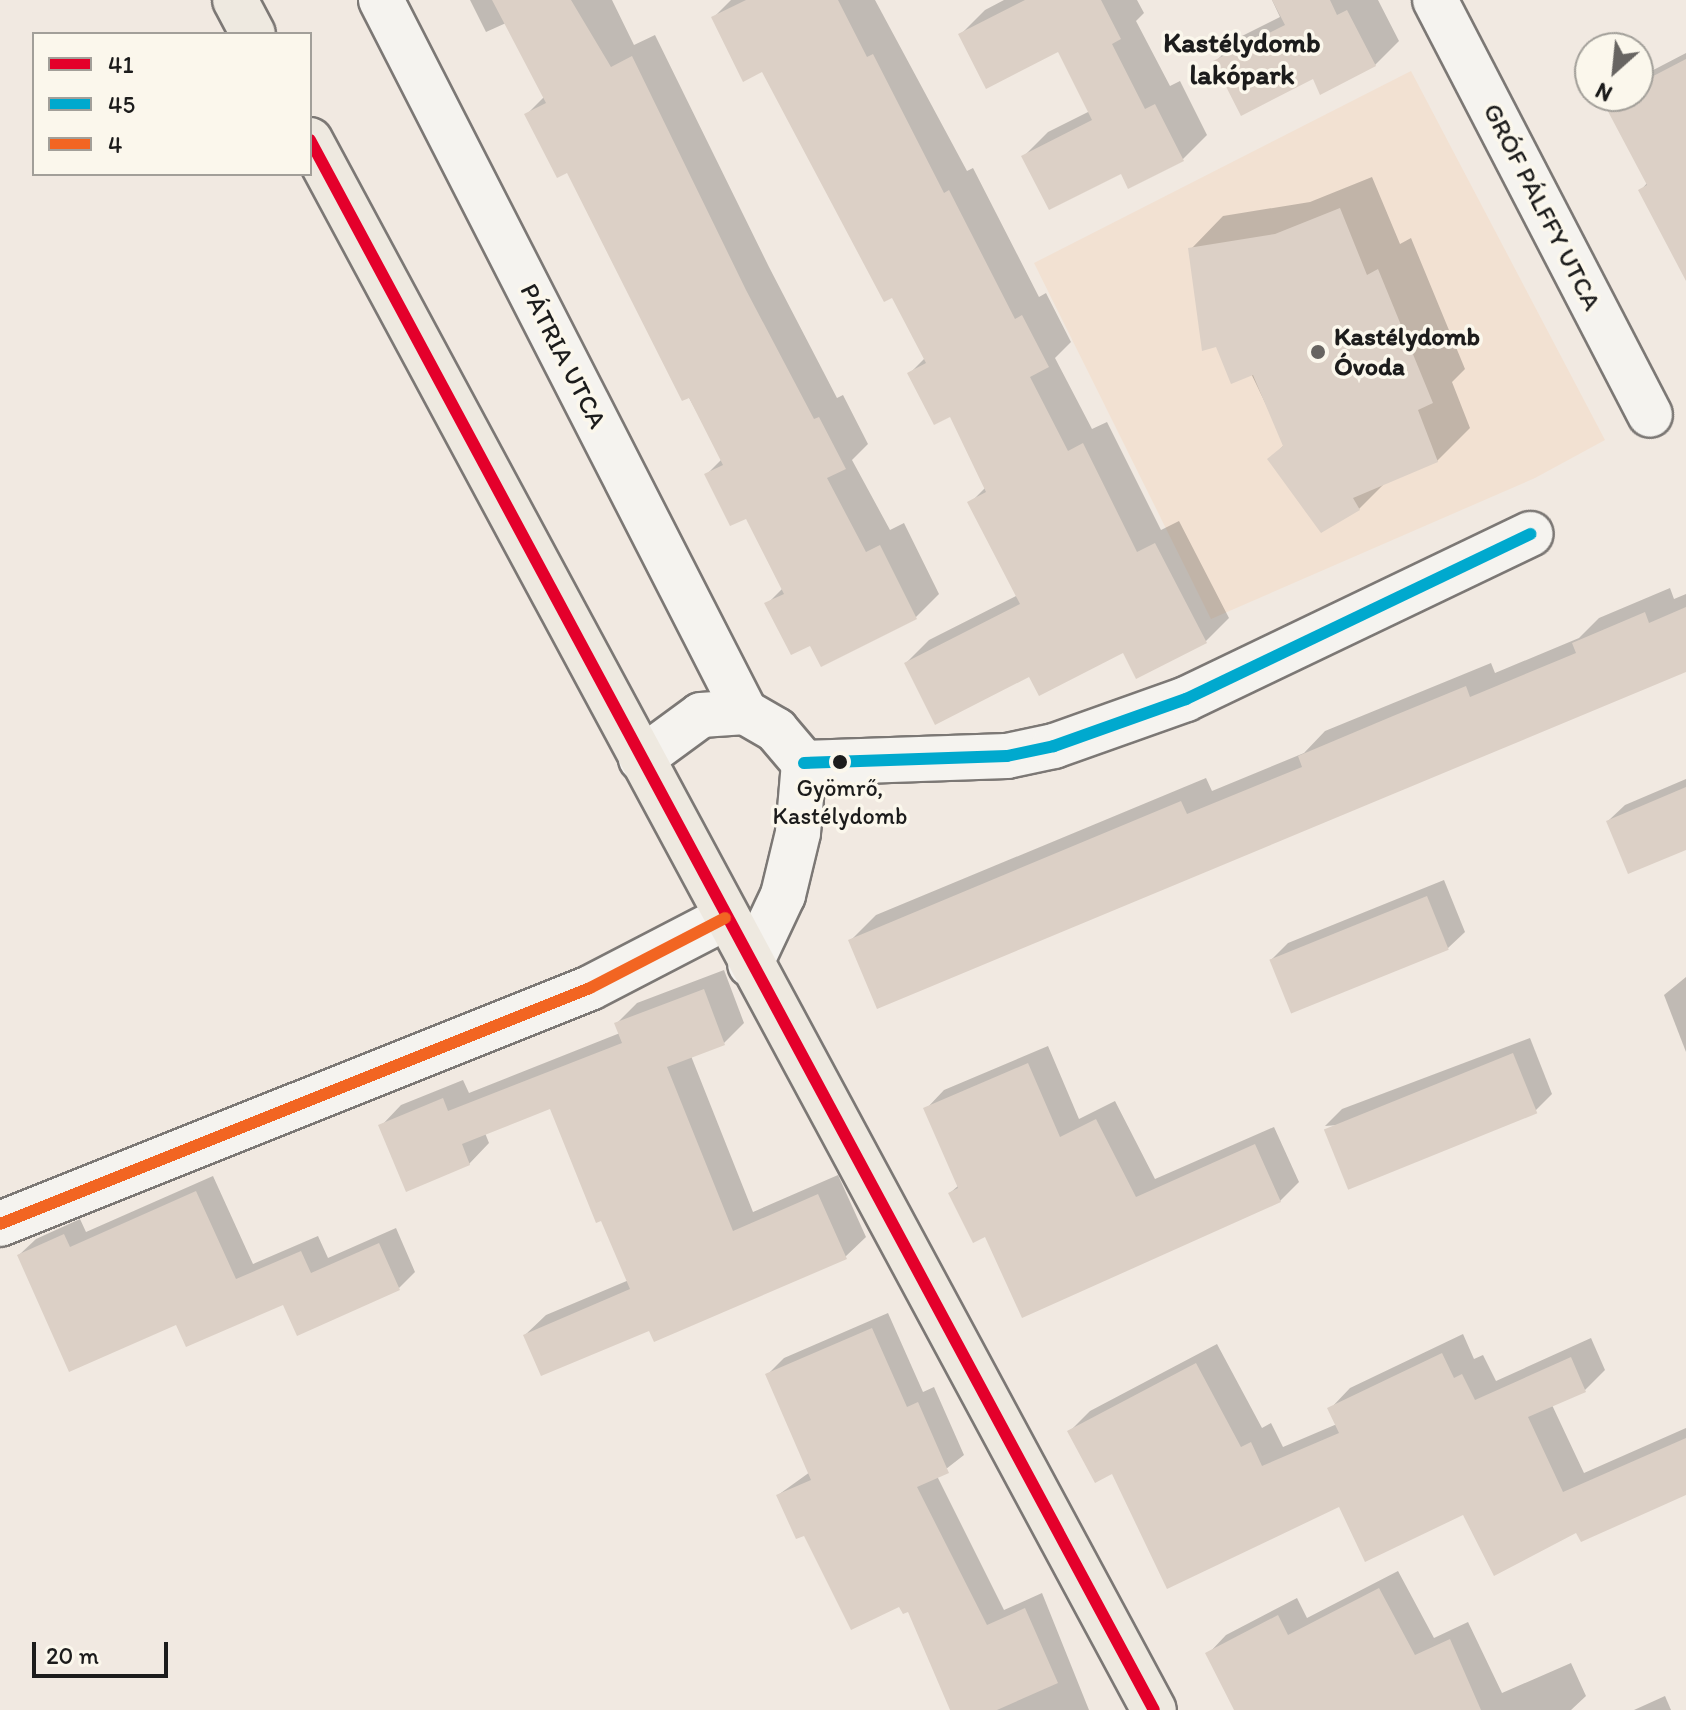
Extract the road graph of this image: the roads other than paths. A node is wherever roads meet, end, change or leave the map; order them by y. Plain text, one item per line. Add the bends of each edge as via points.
1 (235, 0) edge
2 (381, 0) edge
3 (1435, 0) edge
4 (252, 32) edge
5 (312, 144) edge
6 (1650, 415) dead end
7 (1530, 534) dead end
8 (745, 712) junction
9 (631, 741) junction
10 (804, 763) junction
11 (725, 918) junction
12 (750, 965) junction
13 (0, 1224) edge
14 (1154, 1710) edge

1 - 4 main road
2 - 8 street, PÁTRIA UTCA
3 - 6 street, GRÓF PÁLFFY UTCA
5 - 9 main road
7 - 10 street via 1186,699 1054,746 1007,756
8 - 9 street via 701,715
8 - 10 street via 776,730
9 - 11 main road
10 - 12 street via 798,833 783,895
11 - 12 main road
11 - 13 street via 590,988
12 - 14 main road

